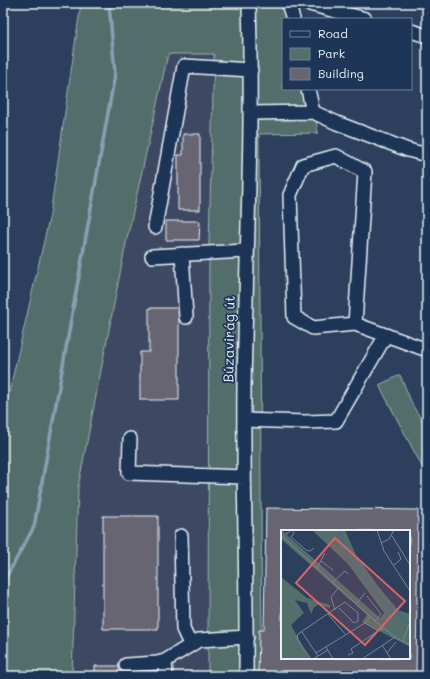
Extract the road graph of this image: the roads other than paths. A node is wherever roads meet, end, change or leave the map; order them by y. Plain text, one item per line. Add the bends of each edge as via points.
1 (249, 3) edge
2 (291, 3) edge
3 (306, 3) edge
4 (293, 18) edge
5 (361, 18) edge
6 (412, 31) edge
7 (427, 36) edge
8 (251, 70) junction
9 (308, 90) edge
10 (251, 112) junction
11 (314, 112) junction
12 (427, 155) edge
13 (155, 227) dead end
14 (246, 251) junction
15 (182, 254) junction
16 (152, 256) dead end
17 (186, 316) dead end
18 (355, 324) junction
19 (386, 335) junction
20 (427, 350) edge
21 (244, 420) junction
22 (130, 439) dead end
23 (244, 477) junction
24 (181, 536) dead end
25 (246, 637) junction
26 (190, 644) junction
27 (165, 660) junction
28 (126, 665) dead end
29 (166, 676) edge
30 (246, 676) edge

1 - 8 street, Búzavirág út
2 - 4 street
3 - 5 street
6 - 7 street
8 - 10 street, Búzavirág út
8 - 13 street via 184,66
9 - 11 street
10 - 11 street
10 - 14 street, Búzavirág út
11 - 12 street via 337,124
14 - 15 street
14 - 21 street, Búzavirág út
15 - 16 street
15 - 17 street
18 - 18 street via 314,328 294,317 290,195 303,165 336,156 365,172
18 - 19 street
19 - 20 street
19 - 21 street via 336,421
21 - 23 street, Búzavirág út
22 - 23 street via 129,473
23 - 25 street, Búzavirág út
24 - 26 street via 183,629
25 - 26 street via 211,638
25 - 30 street, Búzavirág út
26 - 27 street
27 - 28 street
27 - 29 street

